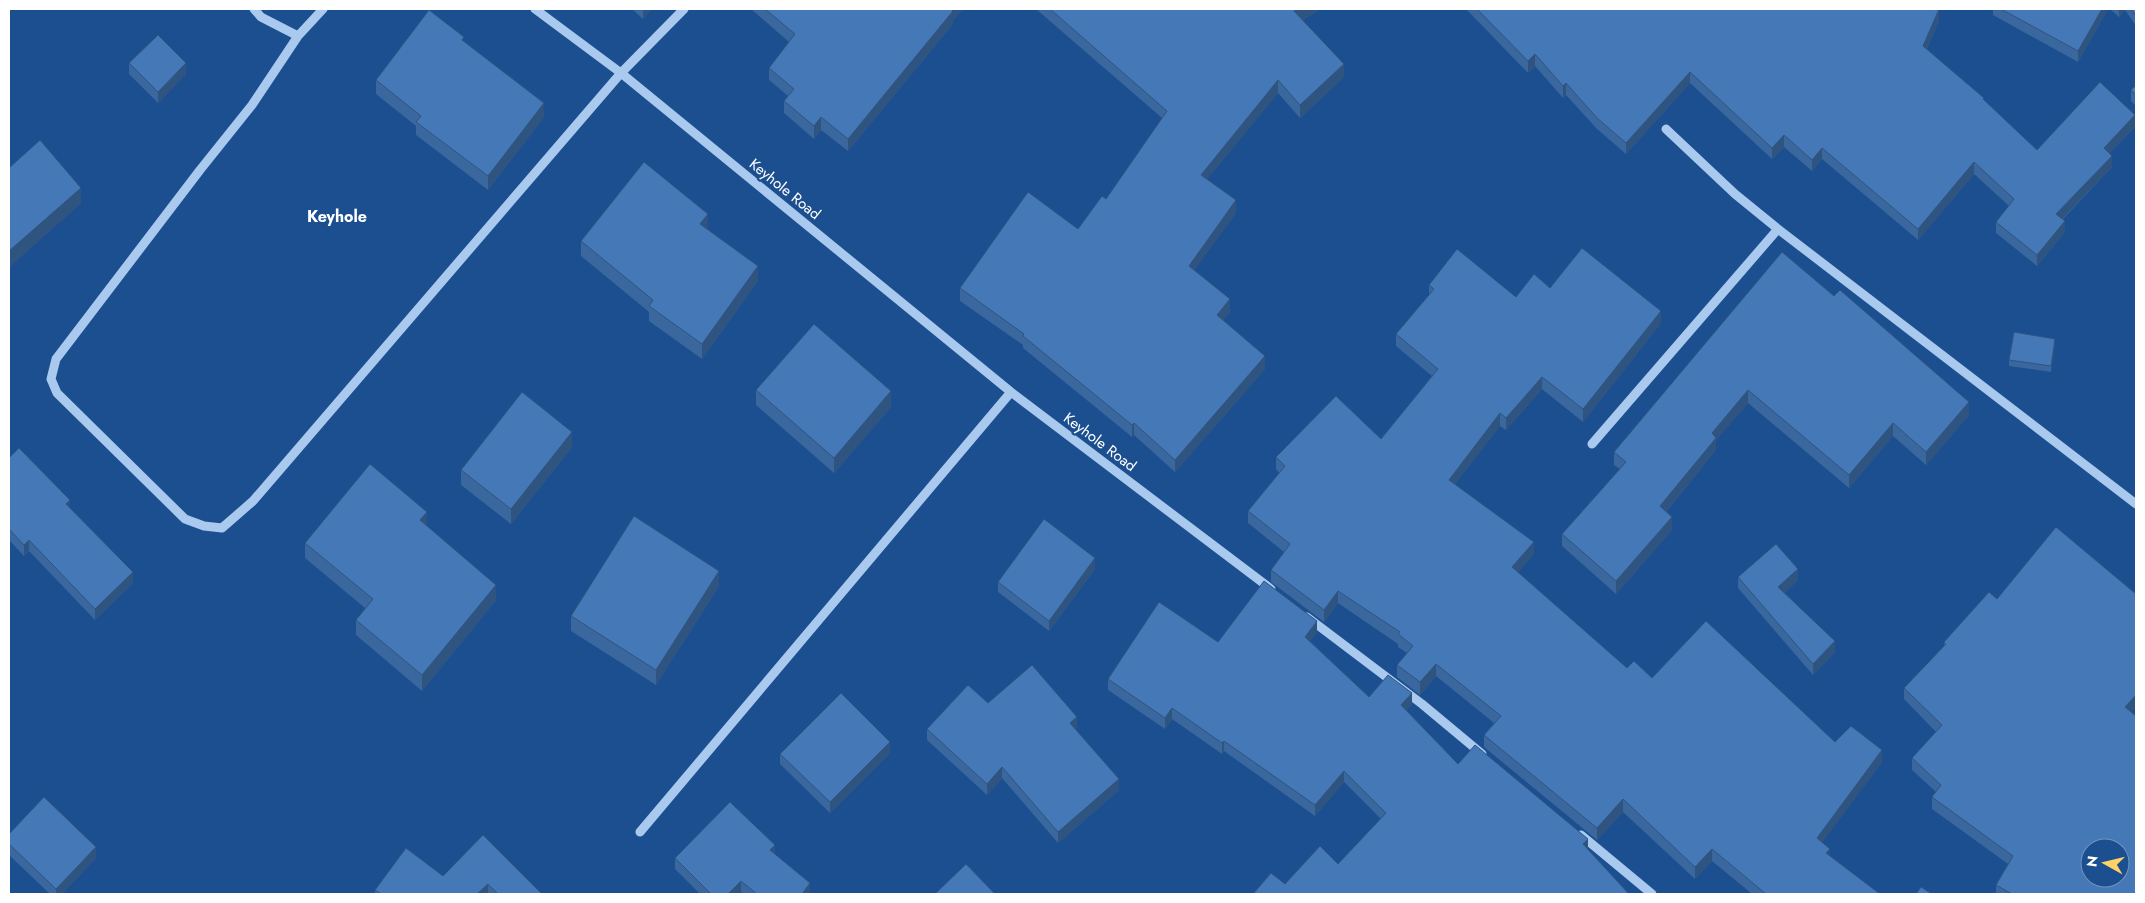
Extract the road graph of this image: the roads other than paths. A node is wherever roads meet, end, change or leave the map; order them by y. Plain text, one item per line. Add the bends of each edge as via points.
1 (254, 9) edge
2 (323, 9) edge
3 (535, 9) edge
4 (684, 9) edge
5 (298, 36) junction
6 (621, 73) junction
7 (1666, 129) dead end
8 (1778, 229) junction
9 (1011, 392) junction
10 (1592, 444) dead end
11 (2136, 504) edge
12 (1280, 596) edge
13 (1303, 614) edge
14 (1491, 761) edge
15 (1575, 831) edge
16 (640, 832) dead end
17 (1652, 894) edge

1 - 5 street via 261,17
2 - 5 street
3 - 6 street, Keyhole Road
4 - 6 street
5 - 6 street via 252,105 56,359 51,379 57,393 185,519 204,526 222,528 253,501
6 - 9 street, Keyhole Road
7 - 8 street via 1735,194
8 - 10 street
8 - 11 street
9 - 12 street, Keyhole Road
9 - 16 street
13 - 14 street
15 - 17 street

